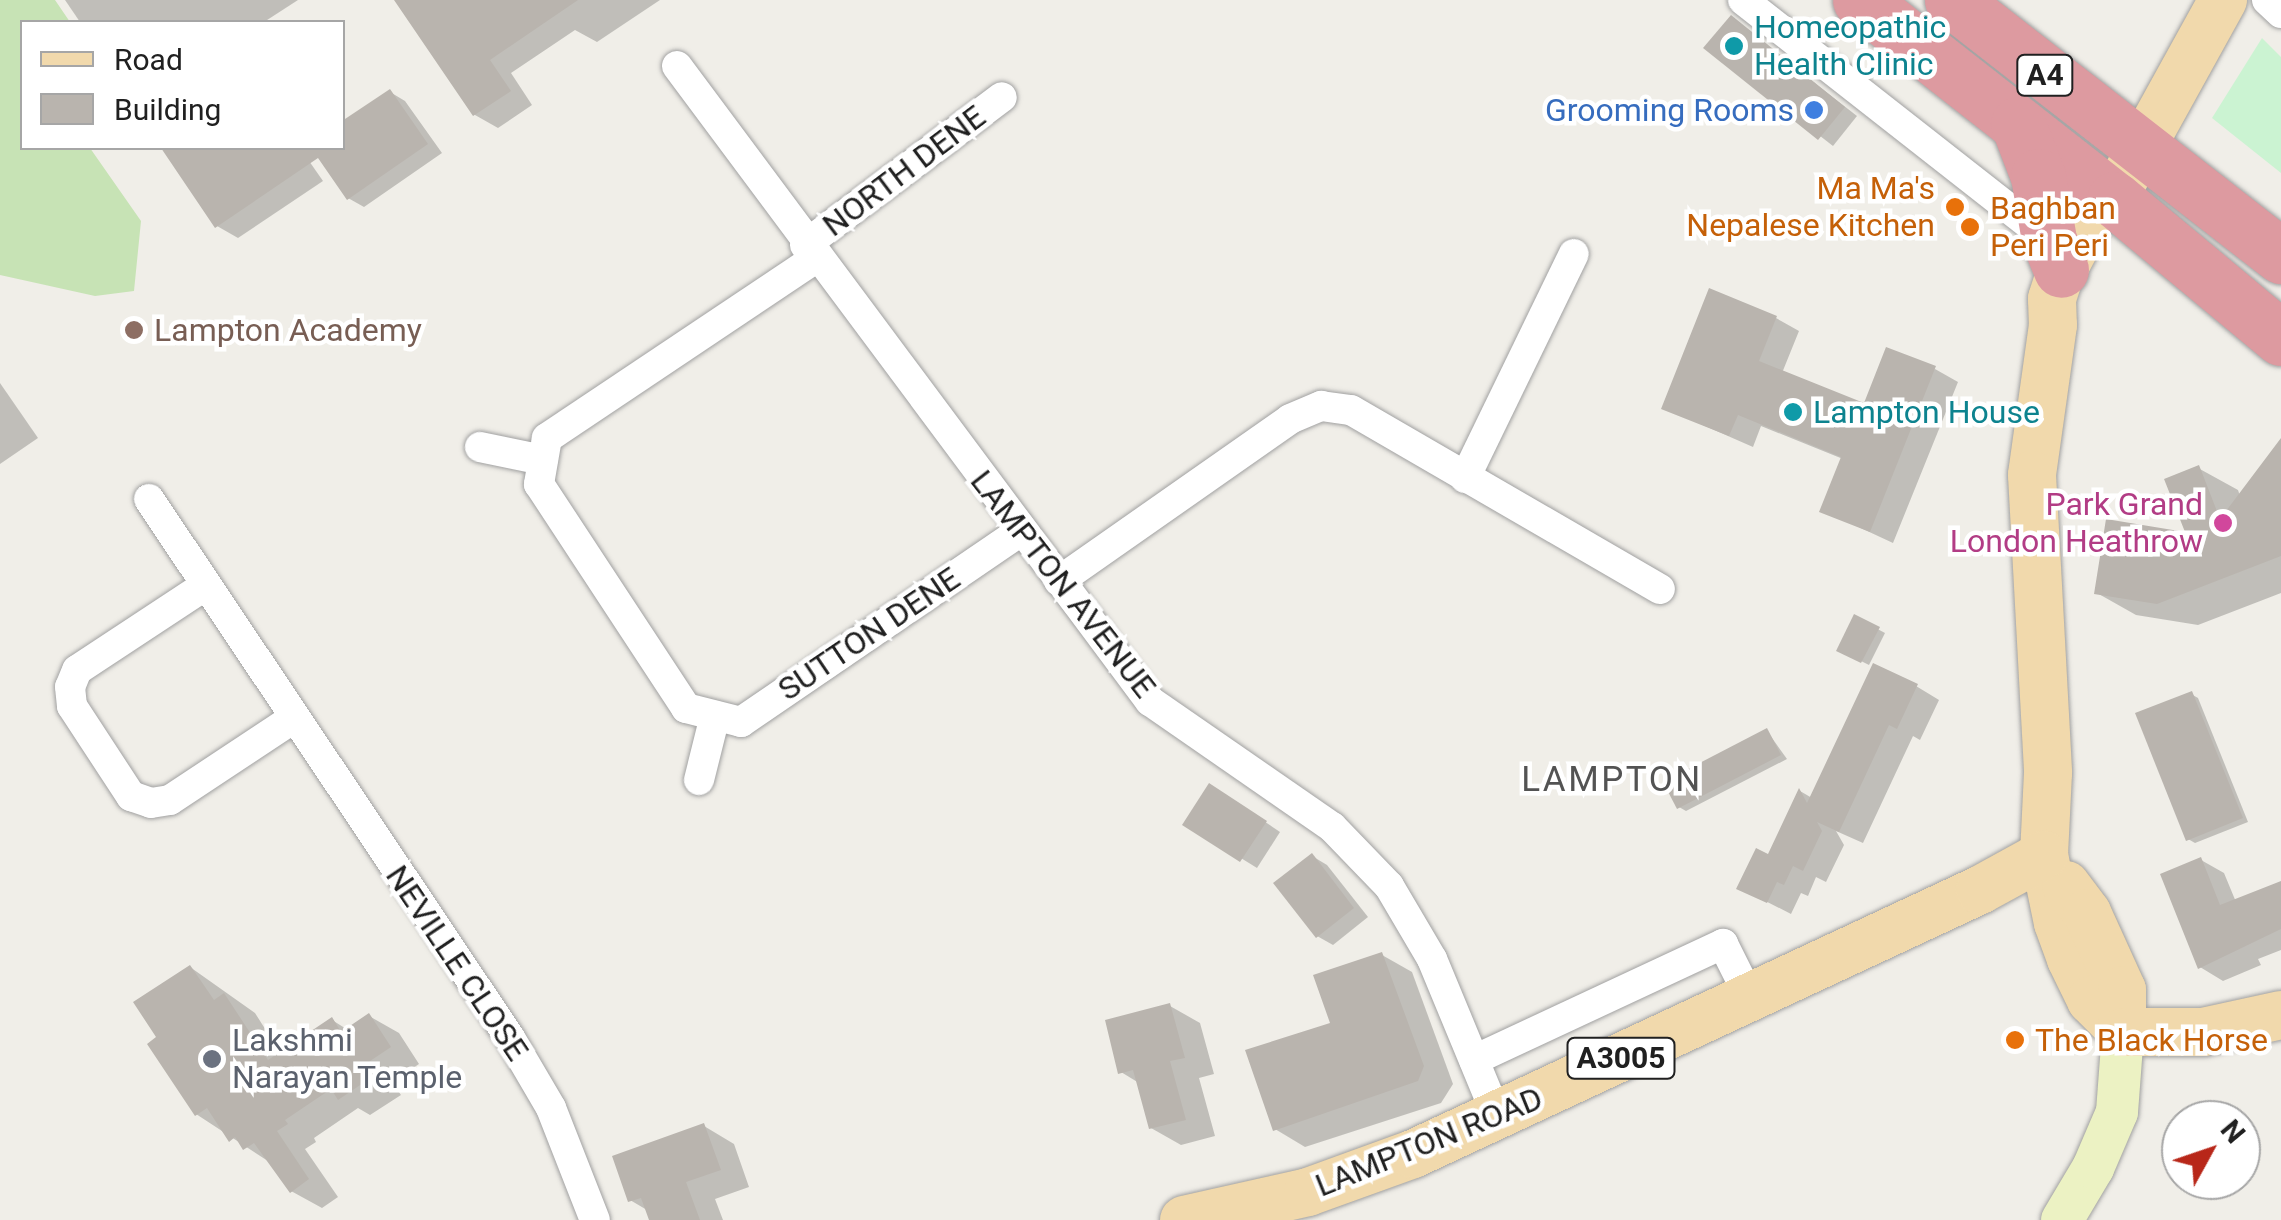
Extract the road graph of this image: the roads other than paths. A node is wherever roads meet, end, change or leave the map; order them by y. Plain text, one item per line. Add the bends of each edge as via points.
1 (1744, 0) edge
2 (1860, 0) edge
3 (1952, 0) edge
4 (2223, 0) edge
5 (2268, 0) edge
6 (2281, 13) edge
7 (677, 66) dead end
8 (1002, 97) dead end
9 (2018, 124) junction
10 (2138, 149) junction
11 (2114, 200) junction
12 (811, 252) junction
13 (1574, 254) dead end
14 (2055, 255) junction
15 (2281, 256) edge
16 (2053, 325) junction
17 (2281, 338) edge
18 (480, 447) dead end
19 (543, 460) junction
20 (1465, 478) junction
21 (149, 499) dead end
22 (1020, 531) junction
23 (1059, 581) junction
24 (206, 585) junction
25 (1660, 589) dead end
26 (714, 716) junction
27 (294, 718) junction
28 (699, 780) dead end
29 (2044, 856) junction
30 (1749, 996) junction
31 (2281, 1015) edge
32 (2122, 1032) junction
33 (1474, 1060) junction
34 (1498, 1118) junction
35 (1313, 1206) edge
36 (595, 1220) edge
37 (1184, 1220) edge
38 (2062, 1220) edge

1 - 14 street
2 - 9 highway, A4
3 - 10 highway, A4
4 - 10 main road
5 - 6 street
7 - 12 street, LAMPTON AVENUE
8 - 12 street, NORTH DENE
9 - 11 highway, A4
9 - 14 highway via 2038,176
10 - 11 main road
10 - 15 highway, A4
11 - 14 main road
11 - 16 main road via 2114,234 2088,288
11 - 17 highway, A4
12 - 19 street via 547,438
12 - 22 street, LAMPTON AVENUE
13 - 20 street
14 - 16 main road
16 - 29 main road via 2032,476 2048,773
18 - 19 street
19 - 26 street via 539,484 686,708
20 - 23 street via 1351,410 1321,406 1290,419
20 - 25 street
21 - 24 street, NEVILLE CLOSE
22 - 23 street, LAMPTON AVENUE
22 - 26 street, SUTTON DENE via 741,722
23 - 33 street, LAMPTON AVENUE via 1150,701 1332,827 1389,886 1422,938
24 - 27 street, NEVILLE CLOSE
24 - 27 street via 77,670 70,688 72,706 131,796 170,800
26 - 28 street
27 - 36 street, NEVILLE CLOSE via 510,1038 551,1108
29 - 30 main road, LAMPTON ROAD / A3005
29 - 32 main road via 2072,959 2091,1000
30 - 33 street via 1723,944
30 - 34 main road, LAMPTON ROAD / A3005
31 - 32 main road via 2202,1032
32 - 38 main road via 2117,1112
33 - 34 street, LAMPTON AVENUE
34 - 35 main road, LAMPTON ROAD / A3005
35 - 37 main road, LAMPTON ROAD / A3005

